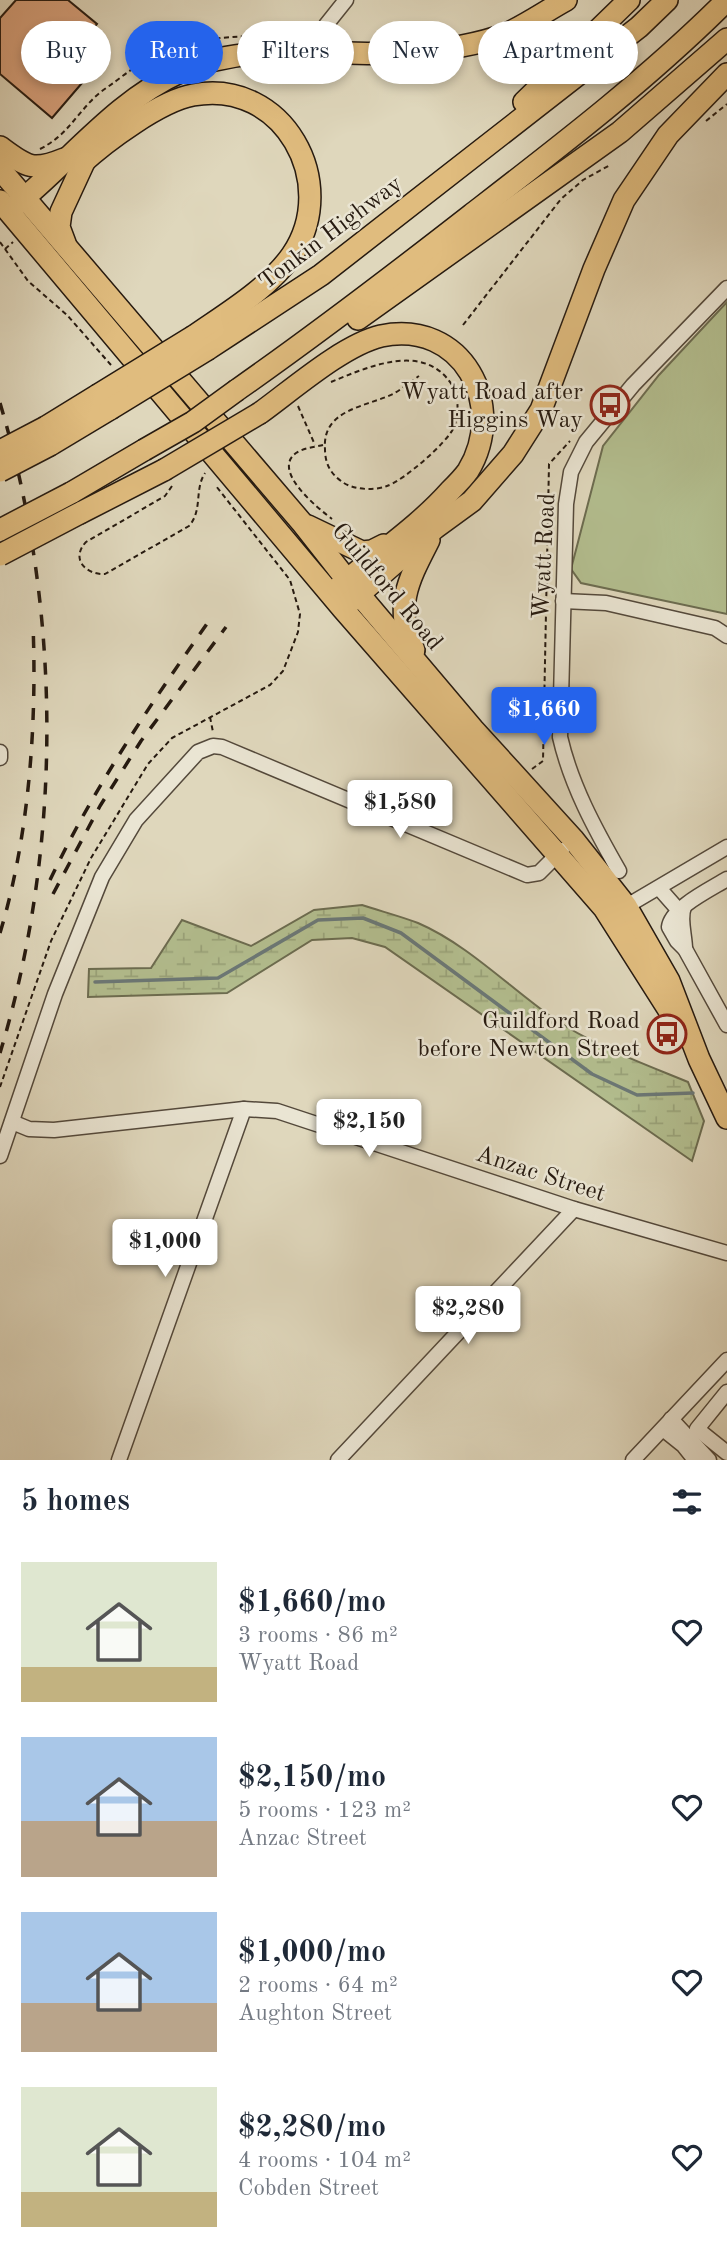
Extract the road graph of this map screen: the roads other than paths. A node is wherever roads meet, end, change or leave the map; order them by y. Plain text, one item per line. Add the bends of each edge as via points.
1 (346, 0) edge
2 (566, 0) edge
3 (629, 0) edge
4 (667, 0) edge
5 (727, 0) edge
6 (329, 21) edge
7 (727, 39) edge
8 (727, 74) edge
9 (0, 147) edge
10 (79, 158) junction
11 (0, 169) edge
12 (436, 185) junction
13 (17, 208) edge
14 (66, 247) junction
15 (727, 288) edge
16 (308, 340) junction
17 (201, 343) junction
18 (48, 436) junction
19 (0, 451) edge
20 (0, 471) edge
21 (303, 524) junction
22 (435, 528) junction
23 (0, 530) edge
24 (396, 540) junction
25 (0, 555) edge
26 (345, 594) junction
27 (563, 601) junction
28 (727, 636) edge
29 (425, 672) junction
30 (0, 752) edge
31 (0, 758) edge
32 (573, 839) junction
33 (727, 847) edge
34 (556, 855) junction
35 (620, 871) dead end
36 (727, 879) edge
37 (659, 888) junction
38 (681, 910) junction
39 (618, 911) junction
40 (727, 1025) edge
41 (244, 1109) junction
42 (727, 1118) edge
43 (12, 1122) junction
44 (0, 1156) edge
45 (574, 1209) junction
46 (727, 1253) edge
47 (727, 1360) edge
48 (727, 1392) edge
49 (667, 1424) junction
50 (726, 1456) edge
51 (119, 1460) edge
52 (338, 1460) edge
53 (633, 1460) edge
54 (695, 1460) edge
55 (709, 1460) edge

1 - 6 street
2 - 10 highway via 506,34 463,46 416,52 269,52 224,58 182,71 128,104
3 - 12 highway
4 - 12 highway, Tonkin Highway via 639,27
5 - 16 highway via 558,148
7 - 16 highway via 620,132 362,317
8 - 22 highway via 668,135 624,200 541,410 513,454 472,501
9 - 10 highway via 32,167
10 - 13 highway
10 - 14 highway via 61,212 59,227
10 - 17 highway via 171,101 196,95 253,102 283,124 296,141 304,158 310,206 292,255
11 - 13 highway, Guildford Road
12 - 17 highway, Tonkin Highway via 321,275
13 - 14 highway, Guildford Road
13 - 26 highway, Guildford Road
14 - 21 highway, Guildford Road
15 - 27 street, Wyatt Road via 633,385 586,442 571,472 565,504
16 - 23 highway, bridge via 193,422
17 - 18 highway, Tonkin Highway, bridge
18 - 19 highway, bridge
18 - 20 highway, Tonkin Highway, bridge
21 - 24 highway via 362,552
21 - 26 highway, Guildford Road
22 - 26 highway
22 - 29 highway via 412,573 404,603 405,630
24 - 25 highway, bridge via 467,472 480,443 483,415 472,375 457,355 433,340 415,336 379,337 343,354 168,475 80,513
24 - 26 highway
26 - 29 highway, Guildford Road
26 - 34 highway, Guildford Road
27 - 28 street via 632,608 715,628
27 - 35 street, Wyatt Road via 560,737 566,767
29 - 32 highway, Guildford Road
30 - 31 street
32 - 34 street
32 - 39 highway, Guildford Road
33 - 37 street
34 - 39 highway, Guildford Road
34 - 43 street via 539,873 527,874 222,747 198,752 136,820 102,877 55,994
36 - 38 street
37 - 38 street
37 - 39 street
38 - 40 street via 669,927
39 - 42 highway, Guildford Road via 669,981
41 - 43 street, Anzac Street via 54,1130 29,1129
41 - 45 street, Anzac Street via 278,1111
41 - 51 street
43 - 44 street
45 - 46 street, Anzac Street
45 - 52 street
47 - 49 street
48 - 50 street via 697,1429
49 - 53 street
49 - 54 street
49 - 55 street

